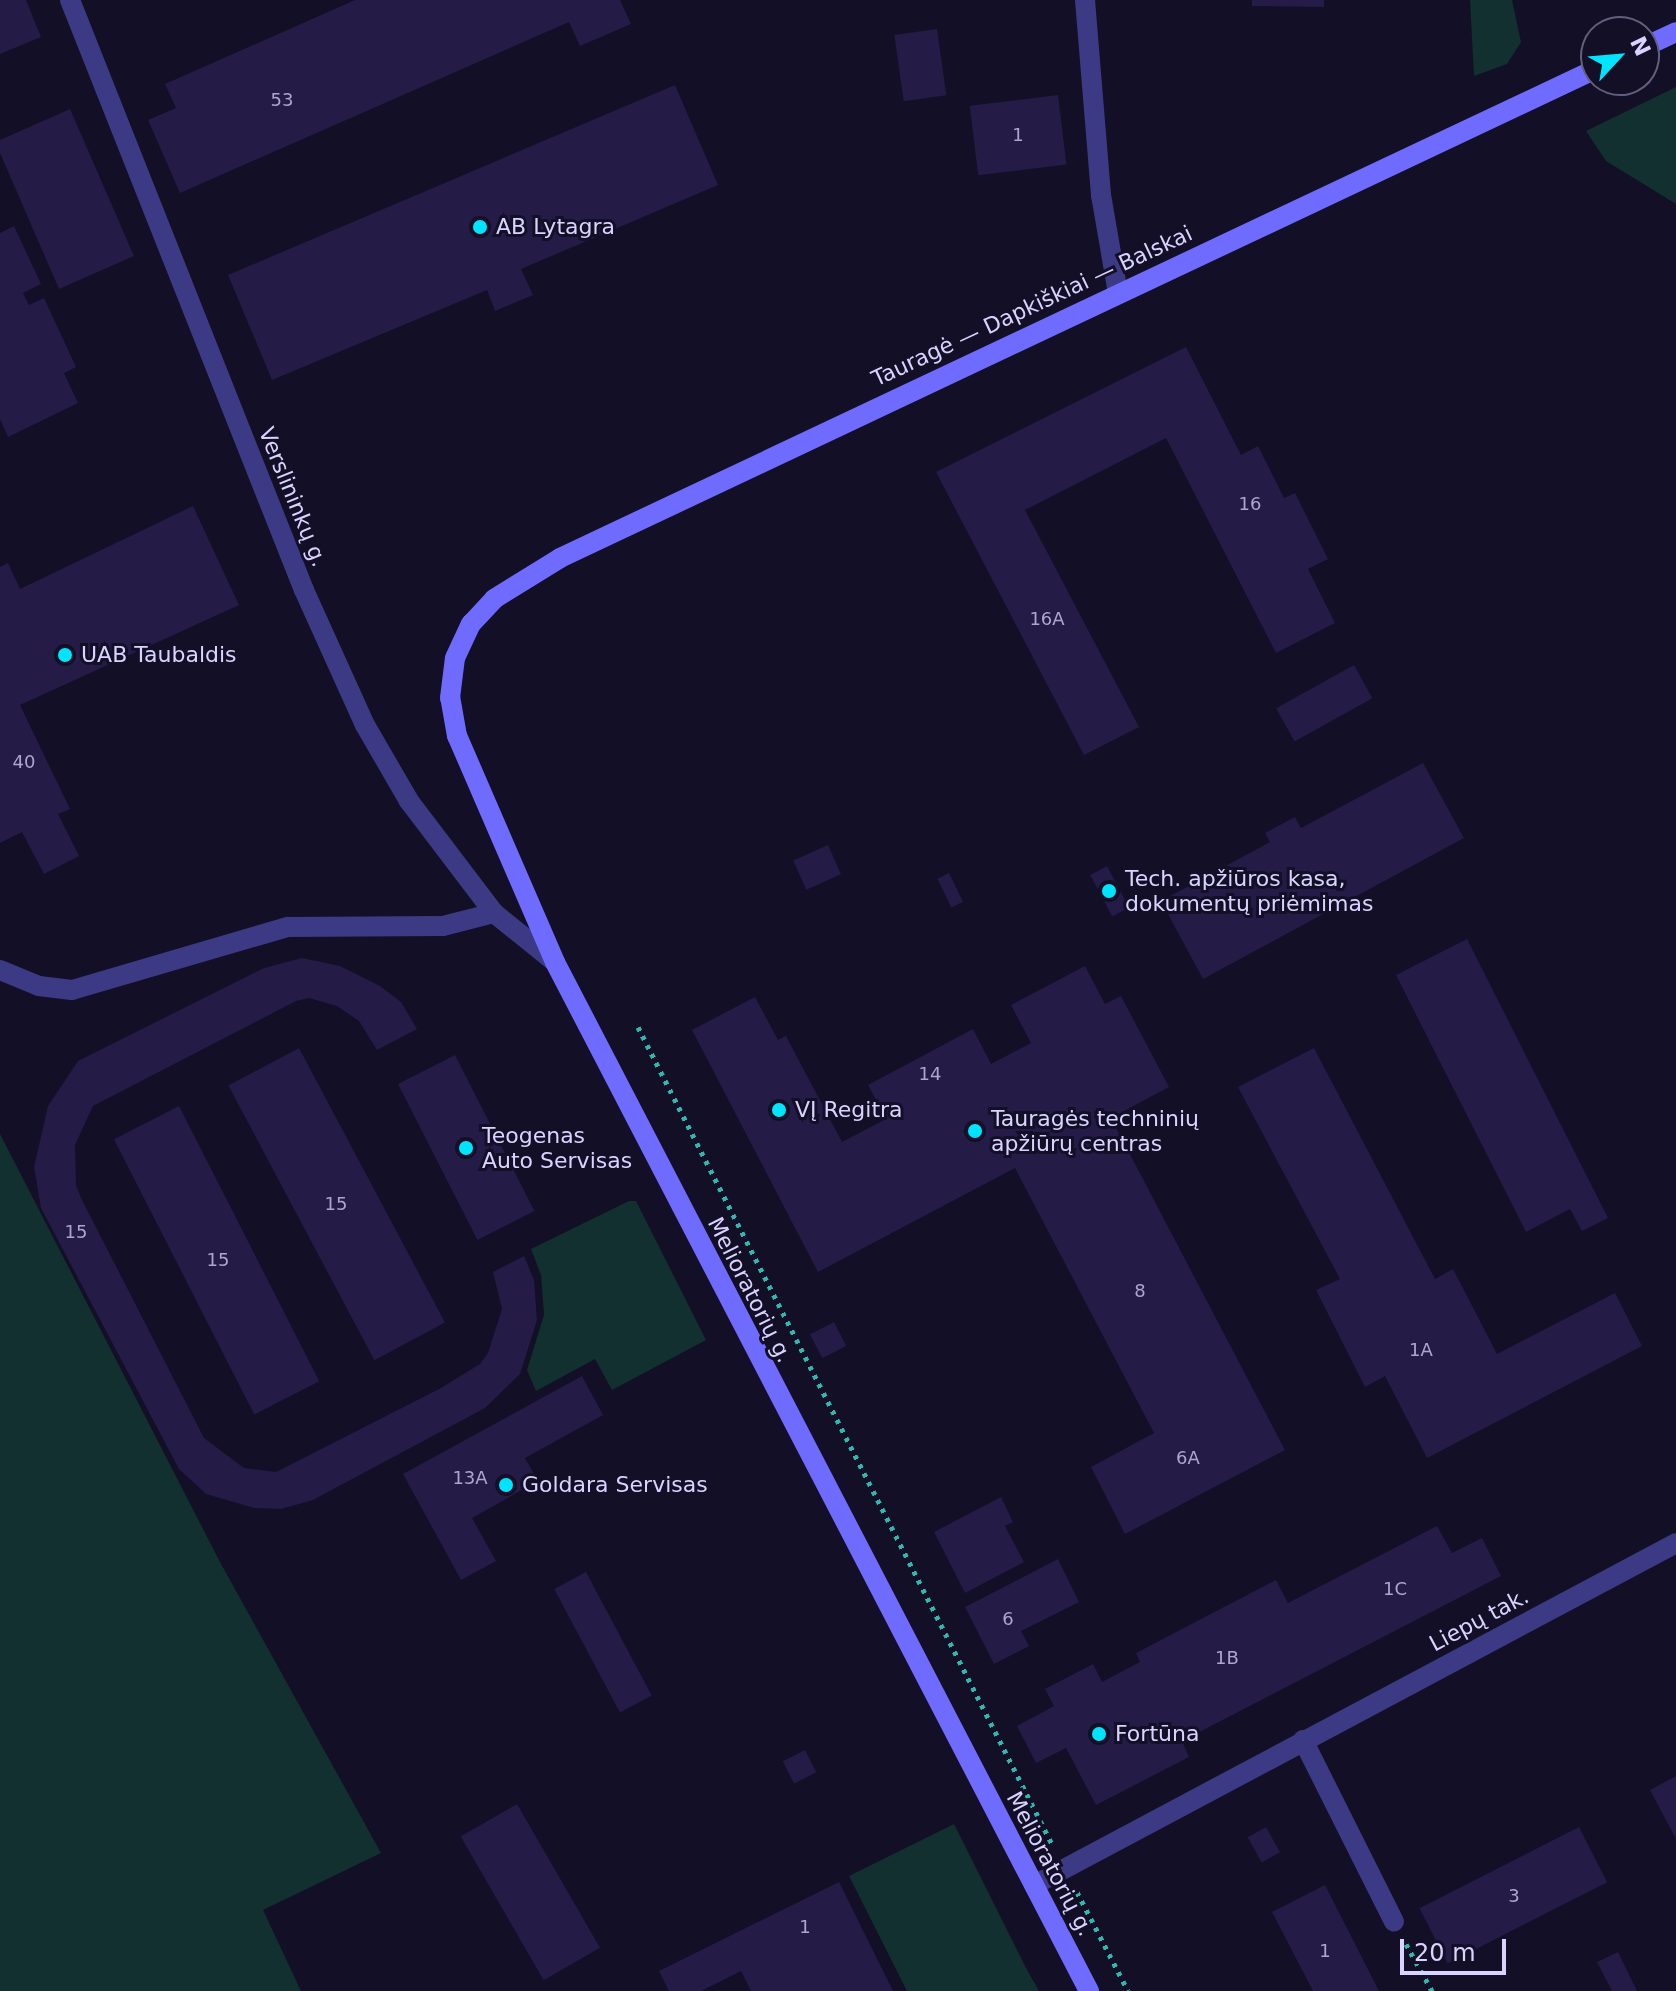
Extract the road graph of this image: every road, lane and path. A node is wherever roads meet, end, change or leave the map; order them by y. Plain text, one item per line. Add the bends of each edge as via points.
1 (70, 0) edge
2 (1085, 0) edge
3 (1580, 76) edge
4 (1118, 293) junction
5 (494, 599) joint
6 (494, 913) junction
7 (555, 962) junction
8 (0, 970) edge
9 (638, 1027) dead end
10 (1676, 1543) edge
11 (1303, 1740) junction
12 (1065, 1868) junction
13 (1034, 1885) junction
14 (1394, 1922) joint
15 (1089, 1991) edge
16 (1128, 1991) edge
17 (1432, 1991) edge

1 - 6 street, Verslininkų g. via 304,590 365,725 409,801
2 - 4 street via 1101,195
3 - 4 main road, Tauragė — Dapkiškiai — Balskai
4 - 5 main road, Tauragė — Dapkiškiai — Balskai via 560,558
5 - 7 main road, Melioratorių g. via 460,641 451,673 453,718 480,796
6 - 7 street, Verslininkų g.
6 - 8 street via 443,926 288,927 72,990 39,986
7 - 13 main road, Melioratorių g.
9 - 12 path
10 - 11 street, Liepų tak.
11 - 12 street, Liepų tak.
11 - 14 street
12 - 13 street, Liepų tak.
12 - 16 path
13 - 15 main road, Melioratorių g.
14 - 17 path

